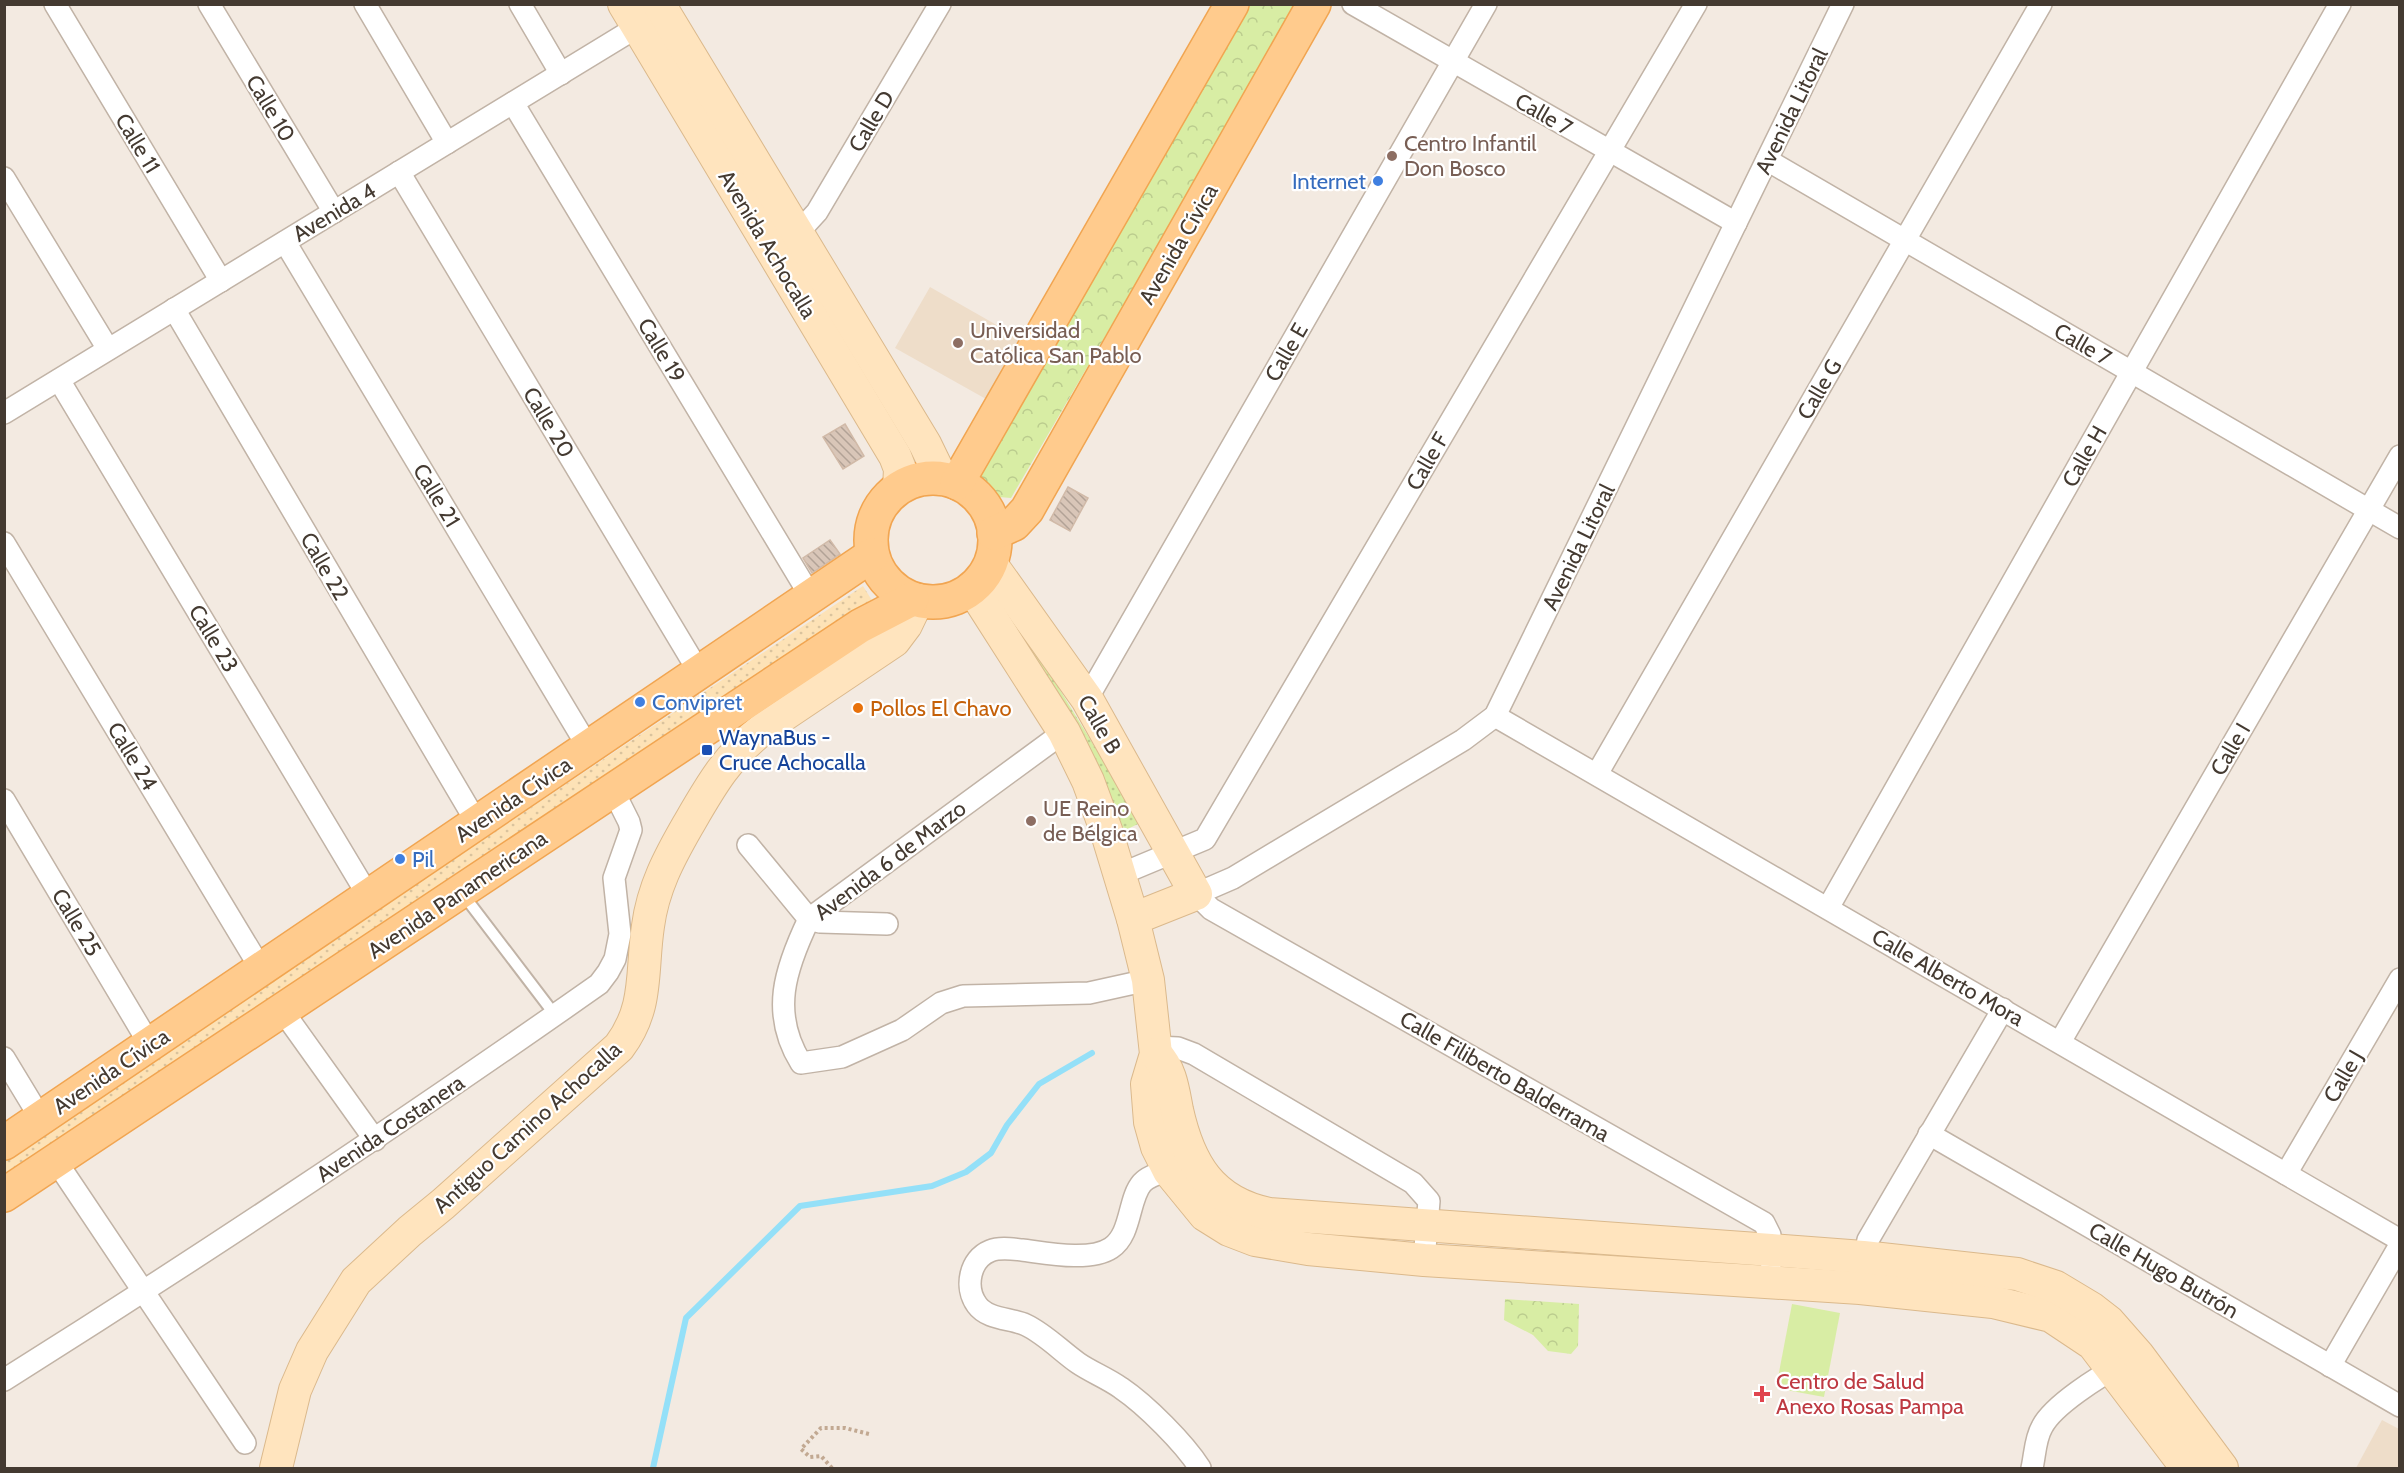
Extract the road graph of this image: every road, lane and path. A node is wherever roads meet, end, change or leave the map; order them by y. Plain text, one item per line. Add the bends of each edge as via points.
1 (54, 4) edge
2 (209, 4) edge
3 (365, 4) edge
4 (520, 4) edge
5 (940, 4) edge
6 (1232, 4) edge
7 (1314, 4) edge
8 (1353, 4) edge
9 (1486, 4) edge
10 (1696, 4) edge
11 (1843, 4) edge
12 (2041, 4) edge
13 (2340, 4) edge
14 (646, 12) edge
15 (1453, 61) junction
16 (561, 74) junction
17 (513, 103) junction
18 (447, 143) junction
19 (1609, 152) junction
20 (1767, 160) junction
21 (399, 172) junction
22 (4, 178) edge
23 (334, 212) junction
24 (1736, 223) junction
25 (796, 231) junction
26 (1905, 241) junction
27 (285, 242) junction
28 (221, 281) junction
29 (174, 309) junction
30 (108, 349) junction
31 (2132, 373) junction
32 (59, 380) junction
33 (4, 413) edge
34 (2400, 456) edge
35 (950, 481) junction
36 (899, 488) junction
37 (2368, 510) junction
38 (2400, 528) edge
39 (4, 543) edge
40 (872, 555) junction
41 (986, 561) junction
42 (811, 597) junction
43 (915, 599) junction
44 (699, 672) junction
45 (1087, 699) junction
46 (1495, 716) junction
47 (1064, 732) junction
48 (588, 747) junction
49 (1598, 774) junction
50 (613, 790) junction
51 (4, 800) edge
52 (477, 823) junction
53 (748, 845) dead end
54 (1173, 854) junction
55 (1121, 874) junction
56 (461, 891) junction
57 (1196, 894) junction
58 (369, 897) junction
59 (1828, 908) junction
60 (809, 919) junction
61 (1133, 919) junction
62 (887, 924) dead end
63 (261, 969) junction
64 (2400, 979) edge
65 (1148, 980) junction
66 (2003, 1009) junction
67 (282, 1010) junction
68 (555, 1015) junction
69 (2060, 1042) junction
70 (150, 1045) junction
71 (1156, 1050) junction
72 (4, 1058) edge
73 (41, 1119) junction
74 (1929, 1134) junction
75 (375, 1140) junction
76 (4, 1143) edge
77 (56, 1161) junction
78 (1180, 1165) junction
79 (2286, 1174) junction
80 (4, 1195) edge
81 (1427, 1226) junction
82 (2400, 1239) edge
83 (2400, 1245) edge
84 (1771, 1250) junction
85 (1863, 1257) junction
86 (1424, 1260) junction
87 (1771, 1283) junction
88 (1860, 1288) junction
89 (143, 1293) junction
90 (2126, 1362) junction
91 (2330, 1366) junction
92 (4, 1380) edge
93 (2400, 1406) edge
94 (869, 1434) dead end
95 (245, 1443) dead end
96 (276, 1468) edge
97 (832, 1468) edge
98 (1200, 1468) edge
99 (2032, 1468) edge
100 (2187, 1468) edge
101 (2222, 1468) edge

1 - 28 street, Calle 11
2 - 23 street, Calle 10
3 - 18 street
4 - 16 street
5 - 25 street, Calle D via 817,212
6 - 35 main road
7 - 41 main road, Avenida Cívica via 1028,510
8 - 15 street, Calle 7
9 - 15 street, Calle E
10 - 19 street, Calle F
11 - 20 street, Avenida Litoral
12 - 26 street, Calle G
13 - 31 street, Calle H
14 - 16 street, Avenida 4
14 - 25 street, Avenida Achocalla
14 - 36 street, Avenida Achocalla via 895,456 900,469
15 - 19 street, Calle 7
15 - 45 street, Calle E
16 - 17 street, Avenida 4
17 - 18 street, Avenida 4
17 - 42 street, Calle 19
18 - 21 street, Avenida 4
19 - 24 street, Calle 7
19 - 54 street, Calle F via 1205,839
20 - 24 street, Avenida Litoral
20 - 26 street, Calle 7
21 - 23 street, Avenida 4
21 - 44 street, Calle 20
22 - 30 street
23 - 27 street, Avenida 4
24 - 46 street, Avenida Litoral
25 - 35 street, Avenida Achocalla
26 - 31 street, Calle 7
26 - 49 street, Calle G
27 - 28 street, Avenida 4
27 - 48 street, Calle 21
28 - 29 street, Avenida 4
29 - 30 street, Avenida 4
29 - 52 street, Calle 22
30 - 32 street, Avenida 4
31 - 37 street, Calle 7
31 - 59 street, Calle H
32 - 33 street, Avenida 4
32 - 58 street, Calle 23
34 - 37 street, Calle I
35 - 36 main road via 919,479
35 - 41 main road via 970,490 990,514
36 - 40 main road via 876,513 870,534
37 - 38 street, Calle 7
37 - 69 street, Calle I
39 - 63 street, Calle 24
40 - 42 main road, Avenida Cívica
40 - 43 main road via 882,577
41 - 43 main road via 959,597 943,601
41 - 45 street, Calle B
41 - 47 street, Calle B
42 - 44 main road, Avenida Cívica
43 - 50 main road, Avenida Panamericana via 860,626
43 - 96 street, Antiguo Camino Achocalla via 906,625 894,641 756,734 717,775 664,867 652,899 642,992 632,1030 619,1047 356,1281 312,1351 295,1390
44 - 48 main road, Avenida Cívica
45 - 54 street, Calle B
46 - 49 street, Calle Alberto Mora
46 - 57 street, Avenida Litoral via 1463,740 1233,878
47 - 55 street, Calle B via 1088,781
47 - 60 street, Avenida 6 de Marzo
48 - 52 main road, Avenida Cívica
49 - 59 street, Calle Alberto Mora
50 - 56 main road, Avenida Panamericana
50 - 68 street, Avenida Costanera via 631,830 614,878 620,934 615,959 598,984
51 - 70 street, Calle 25
52 - 58 main road, Avenida Cívica
53 - 60 street
54 - 55 street, Calle F
54 - 57 street, Calle B
55 - 61 street, Calle B
56 - 67 main road, Avenida Panamericana
56 - 68 lane
57 - 61 street, Avenida Litoral
57 - 84 street, Calle Filiberto Balderrama via 1211,909 1764,1223
58 - 63 main road, Avenida Cívica
59 - 66 street, Calle Alberto Mora
60 - 62 street
60 - 65 street, Avenida 6 de Marzo via 789,967 783,1000 789,1045 801,1064 842,1057 902,1030 941,1003 963,996 1089,993
61 - 65 street, Calle B
63 - 70 main road, Avenida Cívica
64 - 79 street, Calle J
65 - 71 street, Calle B
66 - 69 street, Calle Alberto Mora
66 - 74 street
67 - 75 street
67 - 77 main road, Avenida Panamericana
68 - 75 street, Avenida Costanera
69 - 79 street, Calle Alberto Mora
70 - 73 main road, Avenida Cívica
71 - 78 street via 1147,1084 1150,1122 1157,1147
71 - 81 street via 1178,1048 1194,1054 1413,1183 1429,1201
72 - 73 street
73 - 76 main road, Avenida Cívica
74 - 85 street via 1868,1240
74 - 91 street, Calle Hugo Butrón
75 - 89 street, Avenida Costanera
77 - 80 main road, Avenida Panamericana
77 - 89 street
78 - 81 street via 1200,1172 1221,1193 1256,1212
78 - 86 street via 1205,1215 1228,1230 1255,1240 1308,1249
78 - 98 street via 1143,1182 1122,1235 1112,1247 1073,1255 991,1250 978,1259 970,1280 977,1305 994,1316 1026,1325 1122,1389
79 - 82 street, Calle Alberto Mora
81 - 84 street
81 - 86 street
83 - 91 street
84 - 85 street
84 - 87 street, Calle Filiberto Balderrama
85 - 88 street
85 - 90 street via 1996,1270 2056,1287 2091,1308 2125,1337
86 - 87 street
87 - 88 street
88 - 90 street via 1993,1302 2051,1316
89 - 92 street, Avenida Costanera
89 - 95 street
90 - 99 street via 2092,1382 2050,1416 2041,1428
90 - 100 street
90 - 101 street
91 - 93 street, Calle Hugo Butrón
94 - 97 path via 821,1428 801,1449 810,1457 821,1456

